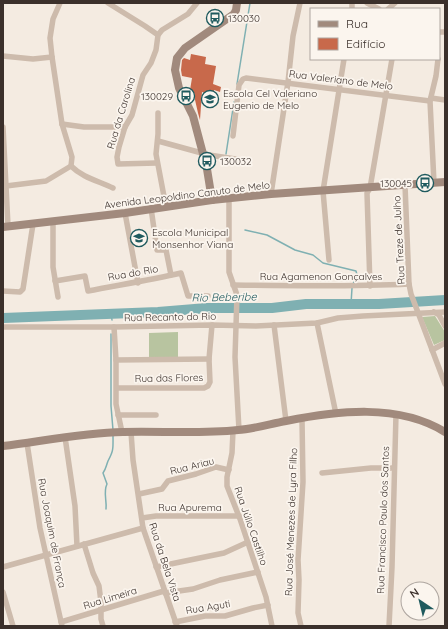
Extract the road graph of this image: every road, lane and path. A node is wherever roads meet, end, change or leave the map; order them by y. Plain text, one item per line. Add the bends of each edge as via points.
1 (60, 3) edge
2 (108, 3) edge
3 (197, 3) edge
4 (238, 3) edge
5 (300, 3) edge
6 (367, 3) edge
7 (377, 8) edge
8 (158, 35) junction
9 (3, 56) edge
10 (52, 57) junction
11 (344, 60) edge
12 (392, 60) edge
13 (438, 60) edge
14 (288, 82) junction
15 (339, 90) junction
16 (386, 95) junction
17 (431, 99) junction
18 (445, 100) edge
19 (158, 113) dead end
20 (62, 124) junction
21 (3, 127) edge
22 (125, 127) junction
23 (233, 136) dead end
24 (158, 141) junction
25 (203, 153) junction
26 (242, 160) dead end
27 (157, 164) junction
28 (72, 166) junction
29 (445, 182) edge
30 (434, 183) junction
31 (405, 185) junction
32 (6, 186) junction
33 (113, 188) dead end
34 (370, 188) junction
35 (323, 191) junction
36 (271, 194) junction
37 (229, 199) junction
38 (212, 200) junction
39 (166, 206) junction
40 (151, 208) junction
41 (125, 213) junction
42 (53, 222) junction
43 (33, 224) junction
44 (6, 226) edge
45 (329, 260) dead end
46 (170, 275) junction
47 (55, 281) junction
48 (138, 282) junction
49 (409, 284) junction
50 (233, 285) junction
51 (370, 286) junction
52 (3, 291) edge
53 (208, 296) dead end
54 (58, 297) dead end
55 (434, 312) junction
56 (445, 312) edge
57 (417, 313) junction
58 (317, 323) junction
59 (212, 325) junction
60 (236, 325) junction
61 (274, 325) junction
62 (445, 326) edge
63 (3, 327) edge
64 (114, 327) junction
65 (445, 343) edge
66 (432, 350) junction
67 (210, 359) junction
68 (116, 360) junction
69 (445, 384) edge
70 (117, 388) junction
71 (156, 414) dead end
72 (336, 414) junction
73 (396, 414) junction
74 (118, 415) junction
75 (302, 419) junction
76 (286, 421) junction
77 (236, 430) junction
78 (444, 430) edge
79 (116, 432) junction
80 (131, 432) junction
81 (65, 437) junction
82 (27, 443) junction
83 (3, 446) edge
84 (393, 468) junction
85 (229, 470) junction
86 (322, 473) dead end
87 (139, 494) junction
88 (239, 516) junction
89 (142, 518) junction
90 (144, 528) junction
91 (248, 542) junction
92 (84, 544) junction
93 (77, 546) junction
94 (46, 554) junction
95 (3, 567) edge
96 (156, 567) junction
97 (258, 572) junction
98 (3, 592) edge
99 (165, 592) junction
100 (268, 605) junction
101 (101, 610) junction
102 (61, 624) edge
103 (176, 624) edge
104 (13, 626) edge
105 (103, 626) edge
106 (272, 626) edge
107 (302, 626) edge
108 (389, 626) edge

1 - 10 street via 51,27
2 - 8 street
3 - 8 street via 188,14
4 - 25 street via 234,14 185,48 176,64 179,88 193,116
5 - 14 street
6 - 7 street
8 - 22 street, Rua da Carolina via 156,50 143,75 132,115
9 - 10 street via 33,59
10 - 20 street
11 - 15 street
12 - 16 street
13 - 17 street
14 - 15 street, Rua Valeriano de Melo
14 - 23 street, Rua Valeriano de Melo via 242,79 239,85
14 - 36 street
15 - 16 street, Rua Valeriano de Melo
15 - 35 street
16 - 17 street, Rua Valeriano de Melo
16 - 34 street
17 - 18 street, Rua Valeriano de Melo
17 - 30 street
19 - 24 street
20 - 22 street
20 - 28 street via 72,157
21 - 32 street
22 - 27 street, Rua da Carolina via 117,157 118,164
24 - 25 street
24 - 27 street
25 - 26 street
25 - 38 street
27 - 39 street
28 - 32 street via 46,181
28 - 33 street via 78,173
29 - 30 street, Avenida Leopoldino Canuto de Melo
30 - 31 street, Avenida Leopoldino Canuto de Melo
31 - 34 street, Avenida Leopoldino Canuto de Melo
31 - 49 street, Rua Treze de Julho
32 - 44 street
34 - 35 street, Avenida Leopoldino Canuto de Melo
34 - 51 street via 367,193
35 - 36 street, Avenida Leopoldino Canuto de Melo
35 - 45 street
36 - 37 street, Avenida Leopoldino Canuto de Melo
37 - 38 street, Avenida Leopoldino Canuto de Melo
37 - 50 street, Rua Júlio Castilho via 229,268
38 - 39 street, Avenida Leopoldino Canuto de Melo
39 - 40 street, Avenida Leopoldino Canuto de Melo
40 - 41 street, Avenida Leopoldino Canuto de Melo
40 - 46 street via 157,250 166,250
41 - 42 street, Avenida Leopoldino Canuto de Melo
41 - 48 street
42 - 43 street, Avenida Leopoldino Canuto de Melo
42 - 47 street
43 - 44 street, Avenida Leopoldino Canuto de Melo
43 - 52 street via 25,284 21,291
46 - 48 street, Rua do Rio
46 - 53 street, Rua do Rio via 181,273 188,296
47 - 48 street, Rua do Rio via 85,276 88,291
47 - 54 street
49 - 51 street, Rua Agamenon Gonçalves
49 - 57 street, Rua Treze de Julho
50 - 51 street, Rua Agamenon Gonçalves
50 - 60 street, Rua Júlio Castilho via 237,295
55 - 56 street, Rua Recanto do Rio
55 - 57 street, Rua Recanto do Rio
55 - 62 street via 439,315
57 - 58 street, Rua Recanto do Rio via 338,318
57 - 66 street, Rua Treze de Julho
58 - 61 street, Rua Recanto do Rio
58 - 72 street
59 - 60 street, Rua Recanto do Rio
59 - 64 street, Rua Recanto do Rio
59 - 67 street, Rua das Flores
60 - 61 street, Rua Recanto do Rio
60 - 77 street, Rua Júlio Castilho
61 - 76 street
63 - 64 street
64 - 68 street, Rua Recanto do Rio
65 - 66 street
66 - 69 street, Rua Treze de Julho
67 - 68 street
67 - 70 street, Rua das Flores via 210,382 206,387
68 - 70 street, Rua Recanto do Rio
70 - 74 street, Rua Recanto do Rio
71 - 74 street
72 - 73 street
72 - 75 street
73 - 78 street
73 - 84 street, Rua Francisco Paulo dos Santos
74 - 79 street, Rua Recanto do Rio
75 - 76 street
75 - 107 street, Rua José Menezes de Lyra Filho via 303,482 298,560 298,613
76 - 77 street
77 - 80 street
77 - 85 street, Rua Júlio Castilho
79 - 80 street
79 - 81 street
80 - 87 street, Rua da Bela Vista
81 - 82 street
81 - 93 street via 74,499
82 - 83 street
82 - 94 street, Rua Joaquim de França
84 - 86 street
84 - 108 street, Rua Francisco Paulo dos Santos
85 - 87 street, Rua Ariau via 216,467 168,481 162,489
85 - 88 street, Rua Júlio Castilho via 228,486
87 - 89 street, Rua da Bela Vista
88 - 89 street, Rua Apurema
88 - 91 street, Rua Júlio Castilho
89 - 90 street, Rua da Bela Vista
90 - 92 street
90 - 96 street, Rua da Bela Vista
91 - 96 street via 224,553
91 - 97 street, Rua Júlio Castilho
92 - 93 street
92 - 101 street via 99,586
93 - 94 street
94 - 95 street
94 - 102 street, Rua Joaquim de França
96 - 99 street, Rua da Bela Vista
97 - 99 street, Rua Limeira via 193,589
97 - 100 street, Rua Júlio Castilho
98 - 104 street
99 - 101 street, Rua Limeira
99 - 103 street, Rua da Bela Vista
100 - 103 street, Rua Aguti
100 - 106 street, Rua Júlio Castilho
101 - 102 street, Rua Limeira
101 - 105 street

